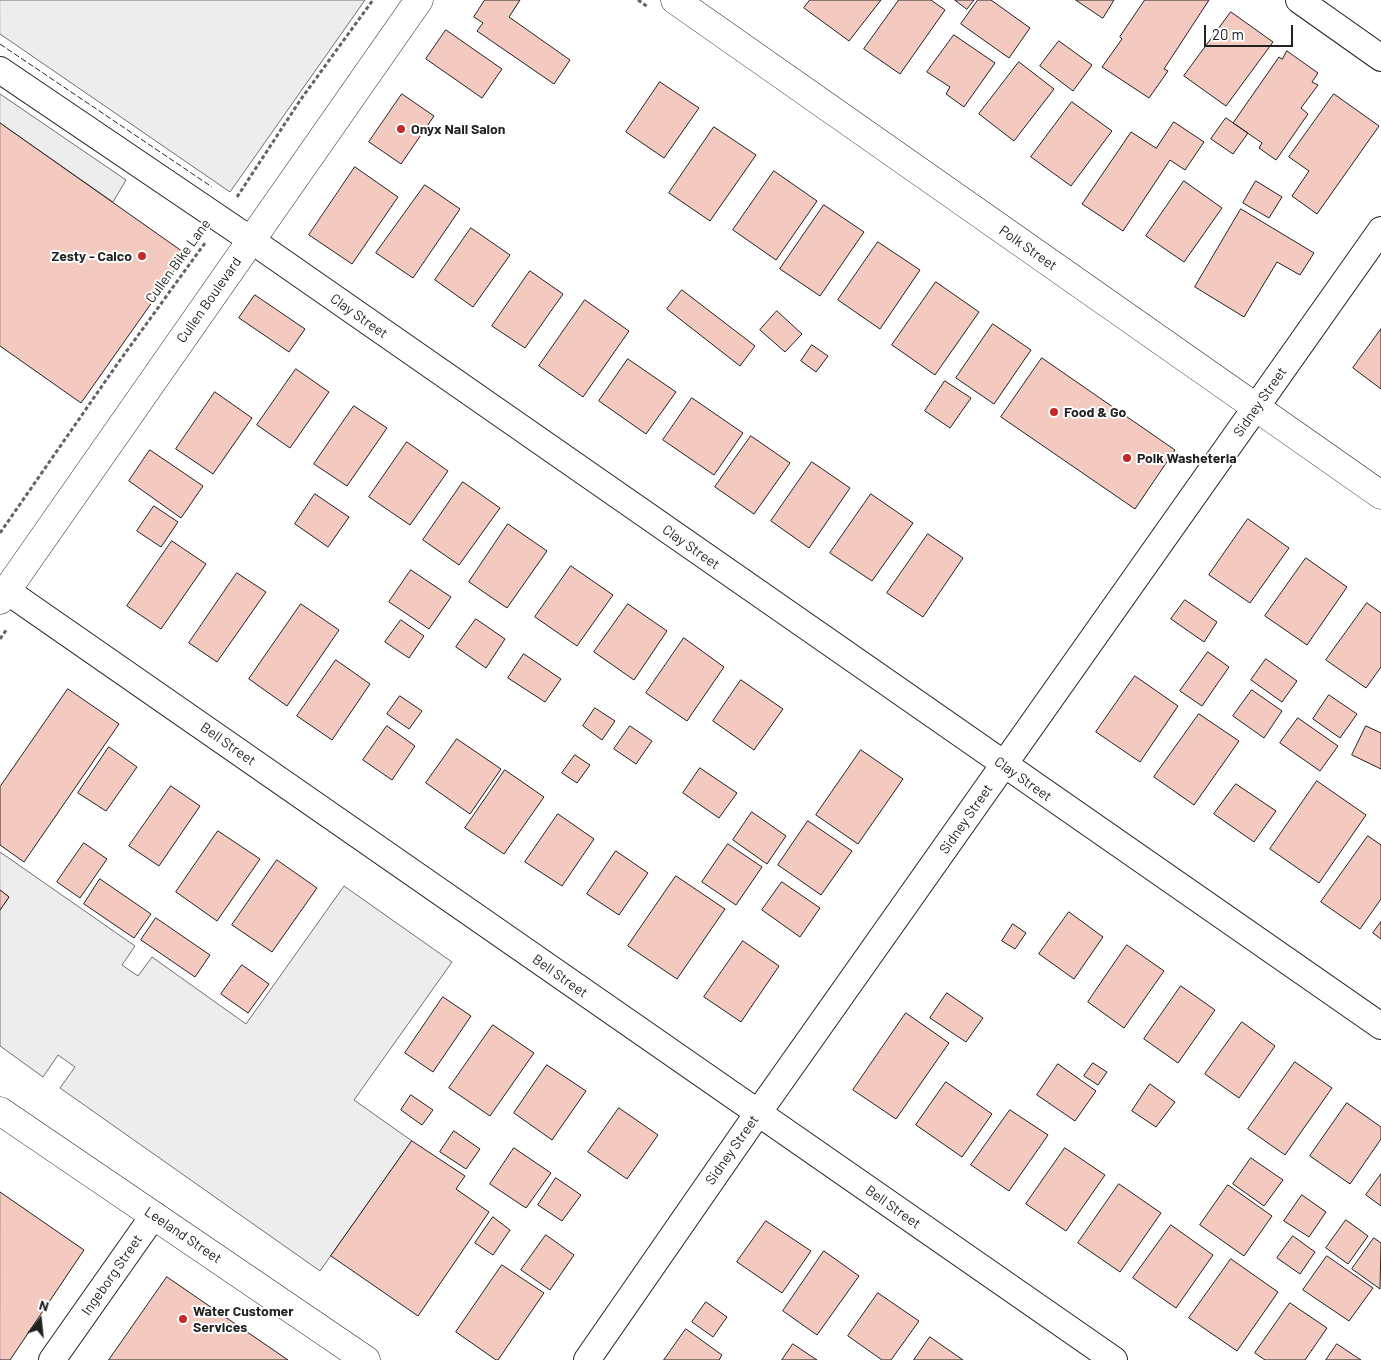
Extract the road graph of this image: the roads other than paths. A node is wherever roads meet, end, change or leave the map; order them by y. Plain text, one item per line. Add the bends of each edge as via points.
1 (419, 0) edge
2 (675, 0) edge
3 (1299, 0) edge
4 (1381, 58) edge
5 (0, 70) edge
6 (1381, 230) edge
7 (251, 240) junction
8 (1256, 408) junction
9 (1381, 495) edge
10 (3, 596) edge
11 (1004, 765) junction
12 (1381, 1026) edge
13 (0, 1111) edge
14 (758, 1113) junction
15 (154, 1215) junction
16 (52, 1360) edge
17 (366, 1360) edge
18 (587, 1360) edge
19 (1114, 1360) edge

1 - 7 main road, Cullen Boulevard
2 - 8 main road, Polk Street
3 - 4 street
5 - 7 street, Clay Street
6 - 8 street, Sidney Street
7 - 10 main road, Cullen Boulevard
7 - 11 street, Clay Street
8 - 9 main road, Polk Street
8 - 11 street, Sidney Street
10 - 14 street, Bell Street
11 - 12 street, Clay Street
11 - 14 street, Sidney Street
13 - 15 main road, Leeland Street
14 - 18 street, Sidney Street
14 - 19 street, Bell Street
15 - 16 street, Ingeborg Street
15 - 17 main road, Leeland Street

